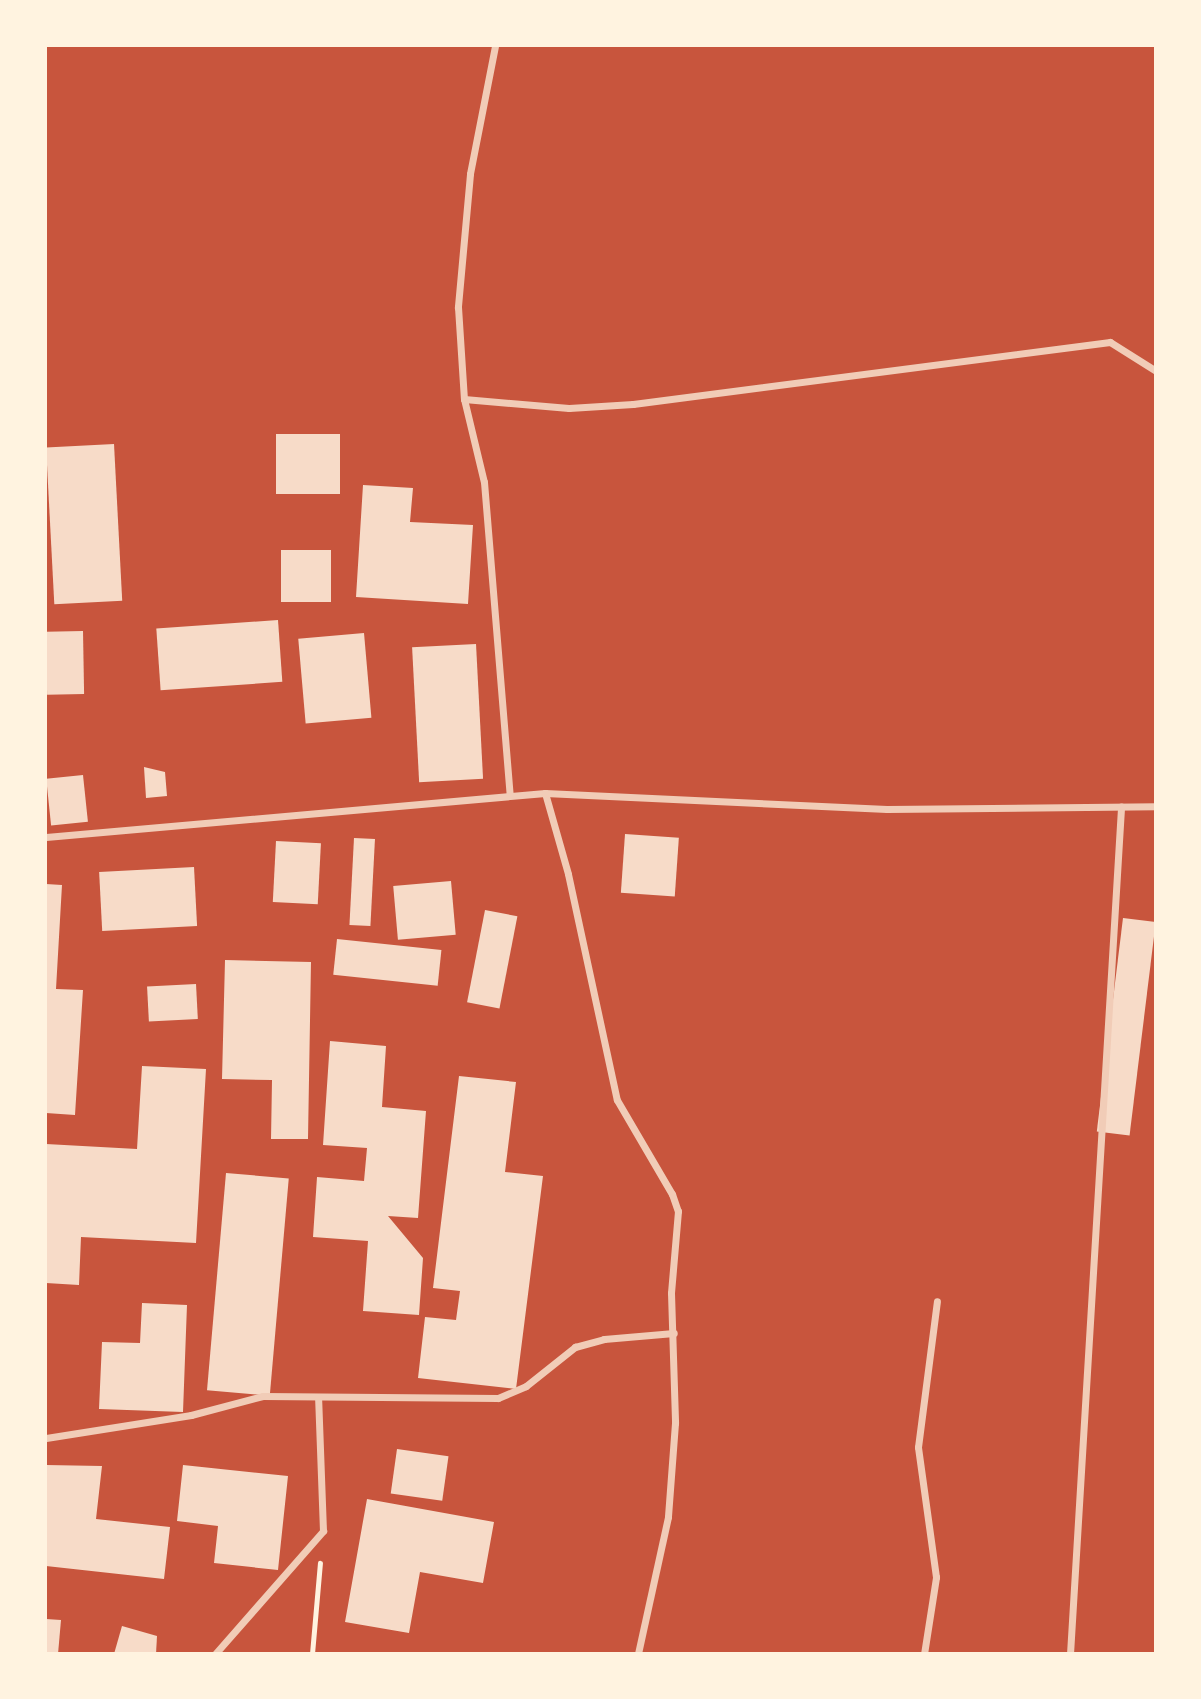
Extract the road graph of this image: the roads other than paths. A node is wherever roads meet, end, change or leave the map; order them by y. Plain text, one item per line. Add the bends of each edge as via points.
1 (495, 46) edge
2 (1156, 371) edge
3 (464, 399) junction
4 (545, 793) junction
5 (510, 794) junction
6 (1156, 806) edge
7 (1121, 807) junction
8 (46, 837) edge
9 (937, 1301) dead end
10 (674, 1334) junction
11 (318, 1397) junction
12 (46, 1437) edge
13 (215, 1654) edge
14 (638, 1654) edge
15 (924, 1654) edge
16 (1070, 1654) edge

1 - 3 street via 470,174 458,307
2 - 3 street via 1110,342 633,404 569,408
3 - 5 street via 484,482
4 - 5 street
4 - 7 street via 887,809
4 - 10 street via 568,874 617,1100 678,1211 671,1293
5 - 8 street
6 - 7 street
7 - 16 street
9 - 15 street via 918,1447 936,1577
10 - 11 street via 604,1339 575,1347 526,1386 498,1398
10 - 14 street via 675,1423 668,1517
11 - 12 street via 263,1396 191,1415
11 - 13 street via 323,1531

